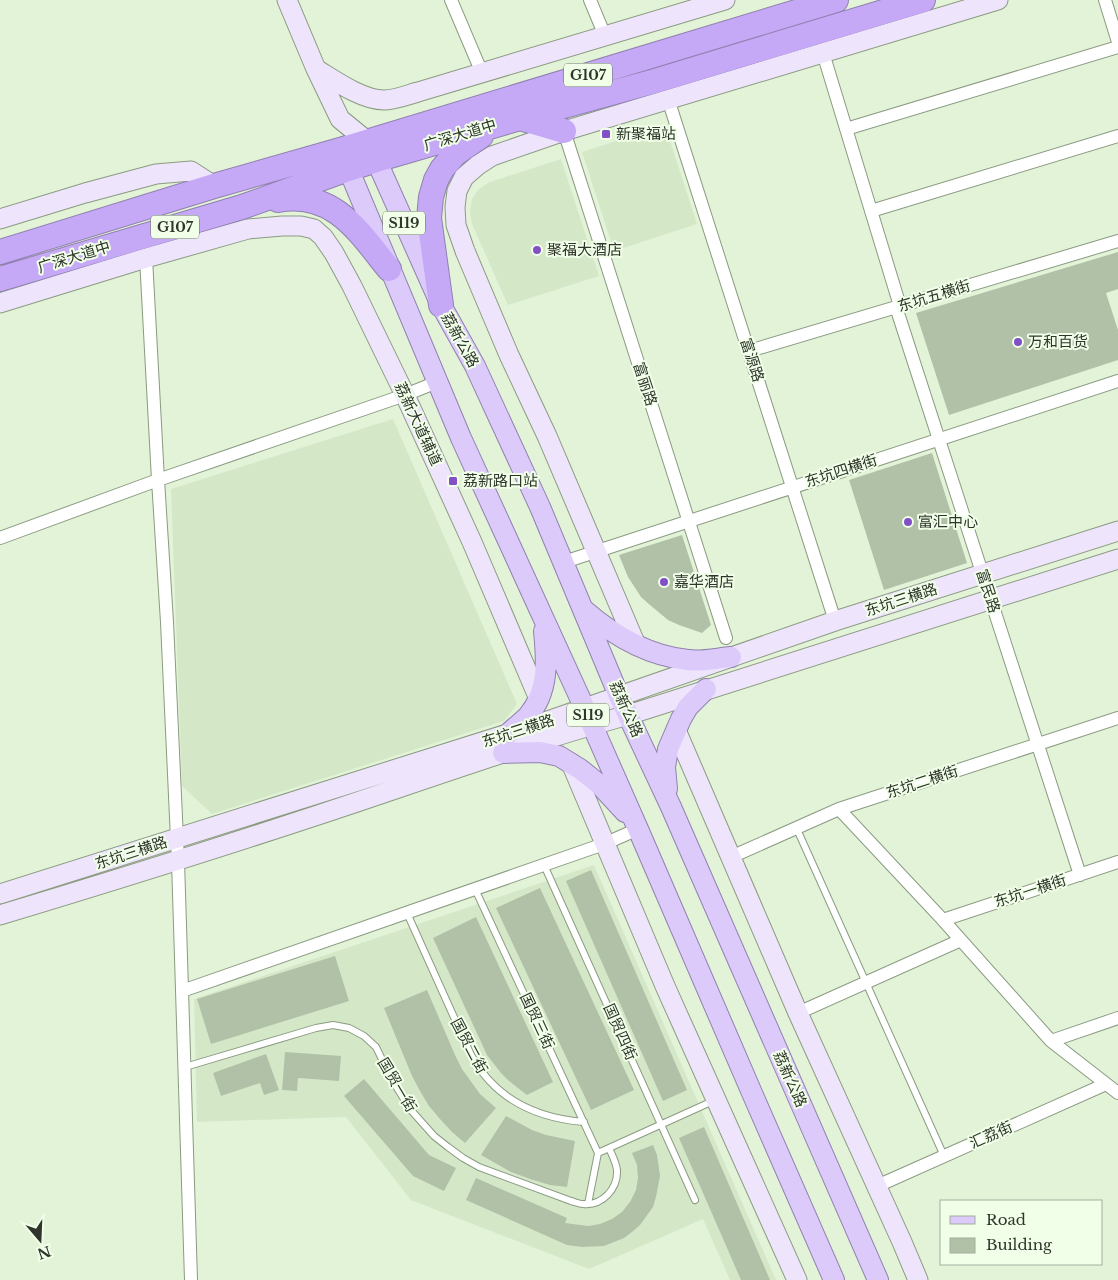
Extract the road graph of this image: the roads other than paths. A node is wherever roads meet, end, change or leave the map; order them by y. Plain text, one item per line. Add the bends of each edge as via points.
1 (287, 0) edge
2 (450, 0) edge
3 (590, 0) edge
4 (725, 0) edge
5 (836, 0) edge
6 (923, 0) edge
7 (998, 0) edge
8 (1105, 0) edge
9 (692, 5) edge
10 (605, 36) junction
11 (1118, 42) edge
12 (1118, 48) edge
13 (823, 53) junction
14 (316, 69) junction
15 (482, 73) junction
16 (668, 99) junction
17 (520, 118) junction
18 (340, 119) junction
19 (497, 124) junction
20 (846, 129) junction
21 (564, 130) junction
22 (1118, 136) edge
23 (372, 151) junction
24 (344, 159) junction
25 (214, 186) junction
26 (242, 207) junction
27 (871, 211) junction
28 (0, 219) edge
29 (1118, 241) edge
30 (0, 252) edge
31 (146, 258) junction
32 (389, 269) junction
33 (0, 279) edge
34 (0, 303) edge
35 (441, 305) junction
36 (898, 307) junction
37 (749, 351) junction
38 (1118, 381) edge
39 (437, 382) junction
40 (405, 395) junction
41 (938, 440) junction
42 (158, 480) junction
43 (792, 487) junction
44 (689, 521) junction
45 (1118, 531) edge
46 (0, 538) edge
47 (596, 551) junction
48 (1118, 559) edge
49 (564, 562) junction
50 (982, 574) junction
51 (990, 599) junction
52 (584, 610) junction
53 (542, 616) junction
54 (835, 621) junction
55 (636, 645) junction
56 (729, 648) junction
57 (706, 690) junction
58 (619, 696) junction
59 (539, 699) junction
60 (628, 715) junction
61 (588, 717) junction
62 (1118, 718) edge
63 (676, 730) junction
64 (506, 744) junction
65 (1037, 744) junction
66 (571, 763) junction
67 (668, 801) junction
68 (839, 809) junction
69 (796, 828) junction
70 (638, 829) junction
71 (176, 838) junction
72 (604, 844) junction
73 (731, 857) junction
74 (178, 861) junction
75 (1118, 862) edge
76 (544, 865) junction
77 (1080, 875) junction
78 (475, 889) junction
79 (0, 894) edge
80 (407, 913) junction
81 (0, 915) edge
82 (942, 920) junction
83 (961, 940) junction
84 (866, 983) junction
85 (182, 991) junction
86 (798, 1013) junction
87 (1118, 1018) edge
88 (1051, 1041) junction
89 (185, 1067) junction
90 (1106, 1084) junction
91 (1118, 1093) edge
92 (716, 1099) junction
93 (584, 1122) junction
94 (661, 1124) junction
95 (609, 1148) junction
96 (598, 1152) junction
97 (944, 1156) junction
98 (876, 1186) junction
99 (695, 1200) dead end
100 (588, 1204) junction
101 (192, 1280) edge
102 (797, 1280) edge
103 (834, 1280) edge
104 (878, 1280) edge
105 (918, 1280) edge

1 - 14 street
2 - 15 street
3 - 10 street
4 - 9 street
5 - 23 highway, 广深大道中 / G107
6 - 17 highway, 广深大道中 / G107
7 - 13 street
8 - 11 street
9 - 10 street
10 - 15 street
12 - 20 street
13 - 16 street
13 - 20 street, 富民路
14 - 15 street via 351,89 385,100
14 - 18 street
16 - 21 street
16 - 37 street, 富源路
17 - 19 highway, 广深大道中 / G107
17 - 21 highway
18 - 23 street
18 - 24 street
19 - 23 highway, 广深大道中 / G107
19 - 35 highway via 455,154 436,180 428,218
20 - 27 street, 富民路
21 - 44 street, 富丽路
21 - 47 street via 492,156 464,177 457,191 456,225 509,355
22 - 27 street
23 - 24 highway, 广深大道中 / G107
23 - 35 main road, 荔新公路 / S119
24 - 25 highway, 广深大道中 / G107
24 - 26 highway, 广深大道中 / G107
24 - 32 main road, S119
25 - 28 street via 191,171 156,174
25 - 30 highway, 广深大道中 / G107
26 - 32 highway via 290,198 322,203 345,218
26 - 33 highway, 广深大道中 / G107
27 - 36 street, 富民路
29 - 36 street, 东坑五横街
31 - 34 street
31 - 40 street, 荔新大道辅道 via 248,229 282,226 314,229 334,252
31 - 42 street
32 - 39 main road, S119
35 - 49 main road, 荔新公路 / S119 via 501,420
36 - 37 street, 东坑五横街
36 - 41 street, 富民路
37 - 43 street, 富源路
38 - 41 street, 东坑四横街
39 - 40 street
39 - 53 main road, S119
40 - 42 street
40 - 59 street, 荔新大道辅道
41 - 43 street, 东坑四横街
41 - 50 street, 富民路
42 - 46 street
42 - 71 street
43 - 44 street, 东坑四横街
43 - 54 street, 富源路
44 - 47 street, 东坑四横街
44 - 56 street, 富丽路
45 - 50 street, 东坑三横路
47 - 49 street, 东坑四横街
47 - 55 street
48 - 51 street, 东坑三横路
49 - 52 main road, 荔新公路 / S119
50 - 51 street, 富民路
50 - 54 street, 东坑三横路
51 - 57 street, 东坑三横路
51 - 65 street, 富民路
52 - 55 main road via 618,636
52 - 58 main road, 荔新公路 / S119
53 - 59 main road via 546,675
53 - 61 main road, S119
54 - 56 street, 东坑三横路
55 - 56 main road via 690,660
56 - 58 street, 东坑三横路
57 - 60 street, 东坑三横路
57 - 63 main road via 688,707
58 - 60 main road, 荔新公路 / S119
58 - 61 street, 东坑三横路
59 - 64 main road
60 - 61 street, 东坑三横路
60 - 67 main road, 荔新公路 / S119
61 - 64 street, 东坑三横路
61 - 70 main road, S119
62 - 65 street, 东坑二横街
63 - 67 main road via 665,767
63 - 73 street
64 - 66 main road via 559,756
64 - 71 street, 东坑三横路
64 - 74 street, 东坑三横路
65 - 68 street, 东坑二横街
65 - 77 street, 富民路
66 - 70 main road via 600,785
66 - 72 street
67 - 104 main road, 荔新公路 / S119
68 - 69 street, 东坑二横街
68 - 82 street
69 - 73 street, 东坑二横街
69 - 84 lane
70 - 72 street
70 - 103 main road, S119
71 - 74 street
71 - 79 street, 东坑三横路
72 - 76 street
72 - 92 street
73 - 86 street
74 - 81 street, 东坑三横路
74 - 85 street
75 - 77 street, 东坑一横街
76 - 78 street
76 - 94 lane, 国贸四街
77 - 82 street, 东坑一横街
78 - 80 street
78 - 93 lane, 国贸三街
80 - 85 street
80 - 93 lane, 国贸二街 via 471,1055 483,1074 500,1092 528,1108
82 - 83 street
83 - 84 street
83 - 88 street
84 - 86 street
84 - 97 lane
85 - 89 street
86 - 98 street
87 - 88 street
88 - 90 street
89 - 100 lane, 国贸一街 via 316,1028 333,1025 349,1028 376,1047 410,1109 448,1147 478,1167 571,1202
89 - 101 street
90 - 91 street
90 - 97 street, 汇荔街
92 - 94 lane
92 - 102 street
93 - 96 lane, 国贸三街
94 - 95 lane
94 - 99 lane, 国贸四街
95 - 96 lane
95 - 100 lane via 617,1168 616,1180 604,1198
96 - 100 lane
97 - 98 street, 汇荔街
98 - 105 street

